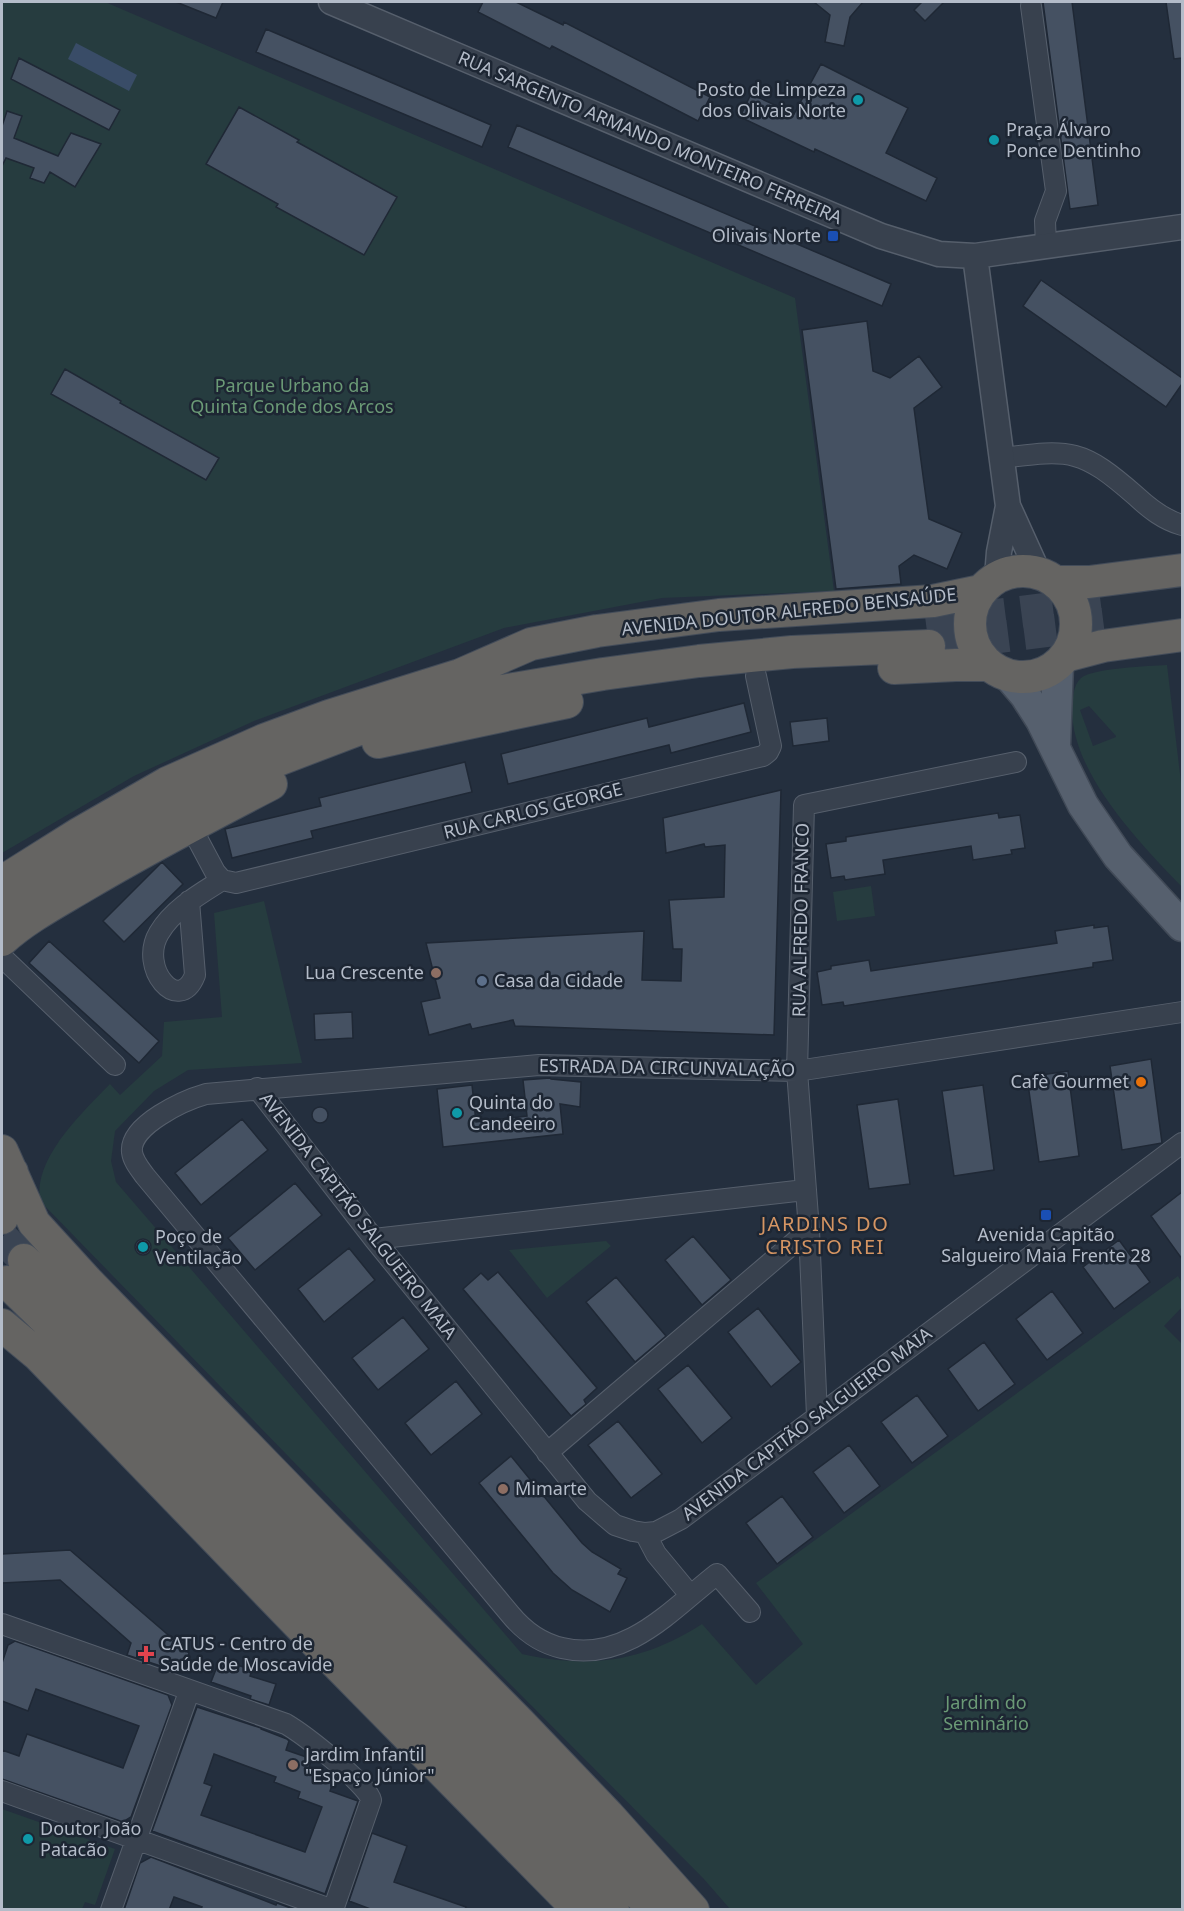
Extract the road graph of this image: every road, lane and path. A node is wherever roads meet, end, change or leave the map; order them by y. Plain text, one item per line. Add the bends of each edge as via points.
1 (331, 2) edge
2 (1030, 6) dead end
3 (1182, 227) edge
4 (1046, 246) junction
5 (975, 256) junction
6 (1002, 458) junction
7 (1008, 506) junction
8 (1182, 525) edge
9 (1182, 570) edge
10 (1047, 577) junction
11 (989, 584) junction
12 (1182, 591) edge
13 (1182, 614) edge
14 (1182, 635) edge
15 (1062, 660) junction
16 (998, 670) junction
17 (460, 675) junction
18 (756, 676) junction
19 (533, 686) junction
20 (377, 743) junction
21 (1055, 745) junction
22 (1016, 762) dead end
23 (181, 817) junction
24 (222, 880) junction
25 (2, 882) edge
26 (189, 901) dead end
27 (2, 910) edge
28 (1182, 926) edge
29 (2, 940) edge
30 (2, 957) edge
31 (1182, 1012) edge
32 (115, 1065) dead end
33 (797, 1071) junction
34 (257, 1088) junction
35 (1182, 1143) edge
36 (7, 1161) edge
37 (805, 1190) junction
38 (2, 1218) edge
39 (808, 1230) junction
40 (374, 1239) junction
41 (2, 1324) edge
42 (2, 1342) edge
43 (38, 1355) junction
44 (817, 1416) junction
45 (547, 1453) junction
46 (645, 1533) junction
47 (690, 1595) junction
48 (750, 1612) dead end
49 (2, 1624) edge
50 (189, 1692) junction
51 (2, 1791) edge
52 (136, 1839) junction
53 (111, 1910) edge
54 (333, 1910) edge
55 (579, 1910) edge
56 (613, 1910) edge
57 (654, 1910) edge
58 (693, 1910) edge

1 - 5 street, RUA SARGENTO ARMANDO MONTEIRO FERREIRA via 881,236 939,254
2 - 4 street via 1056,191 1045,221
3 - 4 street, RUA SARGENTO ARMANDO MONTEIRO FERREIRA
4 - 5 street, RUA SARGENTO ARMANDO MONTEIRO FERREIRA
5 - 6 street
6 - 7 street
6 - 8 street via 1045,453 1077,456 1107,471 1157,514
7 - 10 street
7 - 11 street
9 - 10 highway via 1089,582
10 - 11 highway via 1017,571
10 - 15 highway via 1070,598 1076,617 1074,638
11 - 16 highway via 972,609 970,630 976,650
11 - 17 highway, AVENIDA DOUTOR ALFREDO BENSAÚDE via 933,602 730,614 597,631 531,644
12 - 13 highway via 1117,611
14 - 15 highway via 1103,646
15 - 16 highway via 1043,673 1025,677
15 - 21 main road
16 - 18 highway, AVENIDA DOUTOR ALFREDO BENSAÚDE via 956,665
16 - 21 main road via 1029,702
17 - 19 highway, AVENIDA DOUTOR ALFREDO BENSAÚDE via 790,630 928,635 699,661
17 - 25 highway, AVENIDA DOUTOR ALFREDO BENSAÚDE via 329,716 167,783
18 - 20 highway, AVENIDA DOUTOR ALFREDO BENSAÚDE via 560,703
18 - 24 street, RUA CARLOS GEORGE via 771,746 763,756 236,883
19 - 20 highway, AVENIDA DOUTOR ALFREDO BENSAÚDE
19 - 23 highway, AVENIDA DOUTOR ALFREDO BENSAÚDE via 472,696 380,722 262,766
20 - 23 highway, AVENIDA DOUTOR ALFREDO BENSAÚDE
21 - 28 main road via 1083,805 1118,856
22 - 33 street, RUA ALFREDO FRANCO via 804,805
23 - 24 street
23 - 27 highway via 62,871
23 - 29 highway, AVENIDA DOUTOR ALFREDO BENSAÚDE
24 - 26 street
30 - 32 street
31 - 33 street, ESTRADA DA CIRCUNVALAÇÃO
33 - 34 street, ESTRADA DA CIRCUNVALAÇÃO via 561,1065
33 - 37 street
34 - 40 street, AVENIDA CAPITÃO SALGUEIRO MAIA
34 - 47 street, ESTRADA DA CIRCUNVALAÇÃO via 207,1094 169,1110 135,1138 131,1150 134,1160 510,1614 541,1641 571,1650 600,1650 637,1636
35 - 44 street, AVENIDA CAPITÃO SALGUEIRO MAIA
36 - 38 highway
36 - 58 highway via 34,1223 519,1722
37 - 39 street
37 - 40 street
39 - 44 street
39 - 45 street
40 - 45 street, AVENIDA CAPITÃO SALGUEIRO MAIA
41 - 43 highway
42 - 43 highway
43 - 55 highway
44 - 46 street, AVENIDA CAPITÃO SALGUEIRO MAIA via 683,1518 656,1532
45 - 46 street, AVENIDA CAPITÃO SALGUEIRO MAIA via 607,1519 624,1529
46 - 47 street via 656,1554
47 - 48 street, ESTRADA DA CIRCUNVALAÇÃO via 717,1574
49 - 50 street
50 - 52 street
50 - 54 street via 286,1724 368,1792 370,1806
51 - 52 street
52 - 53 street
52 - 54 street
56 - 57 highway via 86,1359 16,1271 108,1340 535,1781

